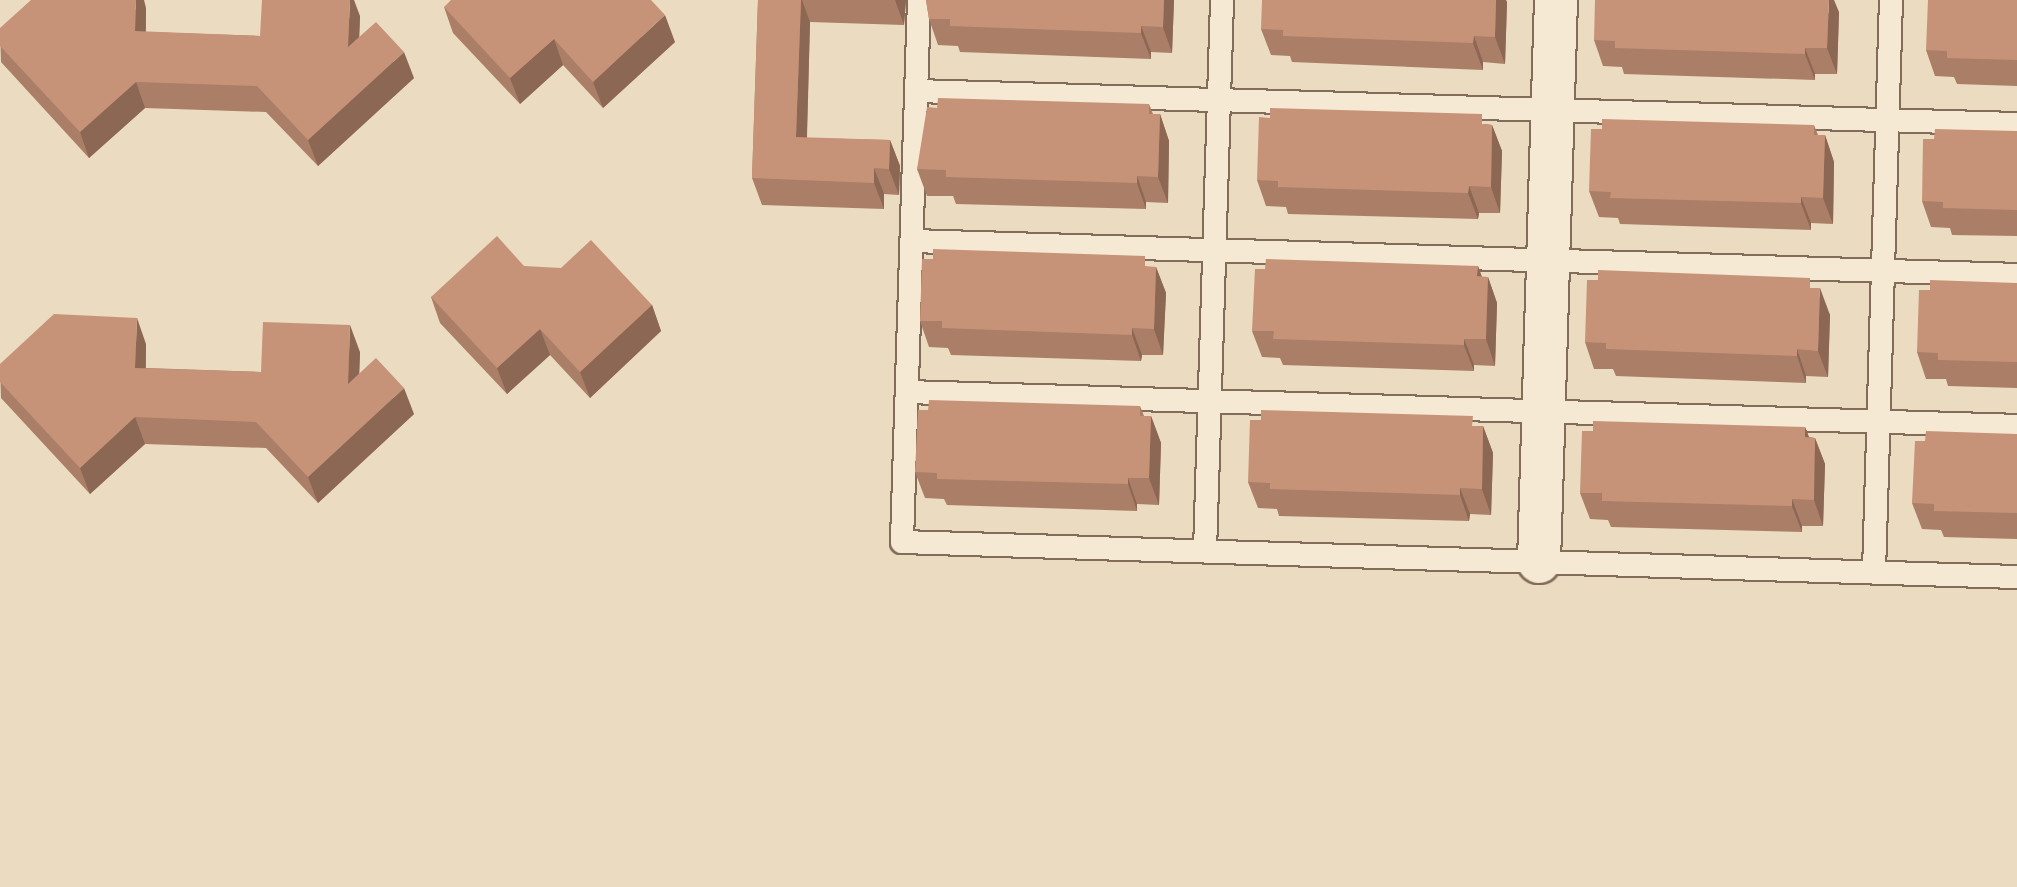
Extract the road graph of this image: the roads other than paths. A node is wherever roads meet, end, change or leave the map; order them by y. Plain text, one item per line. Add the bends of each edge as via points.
1 (919, 0) edge
2 (1222, 0) edge
3 (1556, 0) edge
4 (1891, 0) edge
5 (916, 91) junction
6 (1219, 100) junction
7 (1553, 110) junction
8 (1888, 120) junction
9 (2017, 124) edge
10 (912, 241) junction
11 (1214, 250) junction
12 (1548, 260) junction
13 (1883, 270) junction
14 (2017, 275) edge
15 (907, 392) junction
16 (1209, 401) junction
17 (1544, 412) junction
18 (1879, 422) junction
19 (2017, 426) edge
20 (1205, 551) junction
21 (1539, 562) junction
22 (1874, 572) junction
23 (2017, 577) edge

1 - 5 lane
2 - 6 lane
3 - 7 street
4 - 8 lane
5 - 6 lane
5 - 10 lane
6 - 7 lane
6 - 11 lane
7 - 8 lane
7 - 12 street
8 - 9 lane
8 - 13 lane
10 - 11 lane
10 - 15 lane
11 - 12 lane
11 - 16 lane
12 - 13 lane
12 - 17 street
13 - 14 lane
13 - 18 lane
15 - 16 lane
15 - 20 lane via 902,542
16 - 17 lane
16 - 20 lane
17 - 18 lane
17 - 21 street
18 - 19 lane
18 - 22 lane
20 - 21 lane
21 - 22 lane
22 - 23 lane

